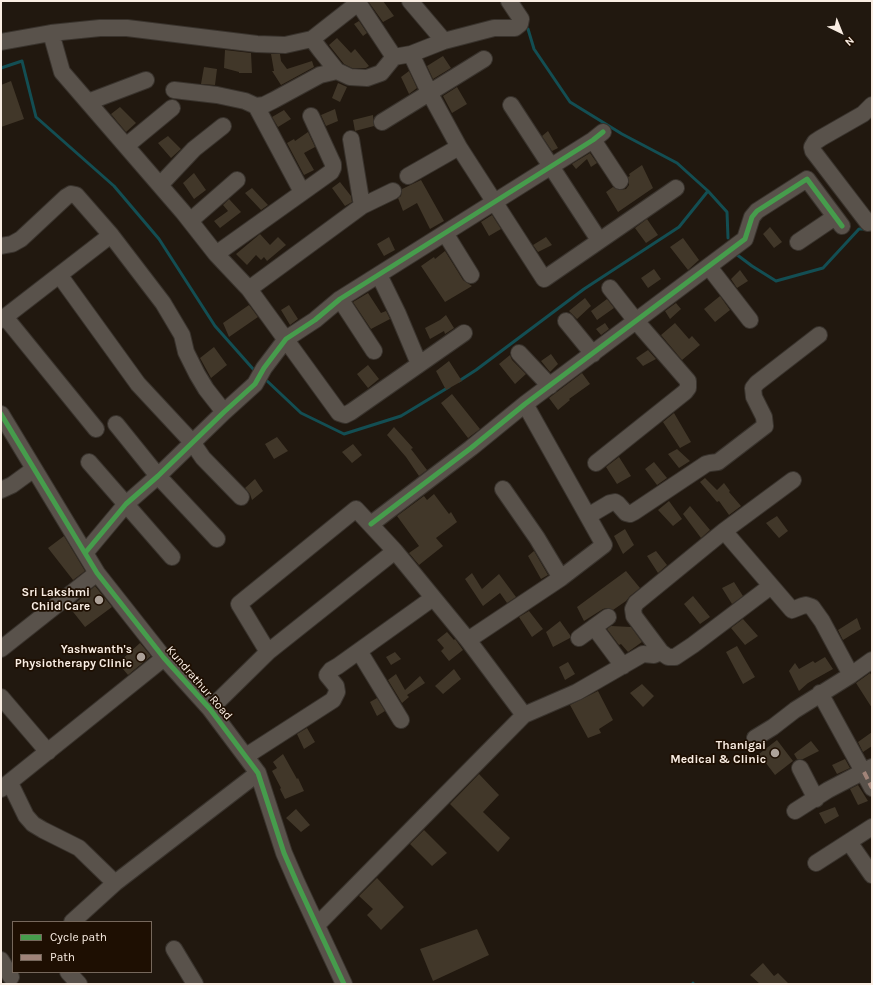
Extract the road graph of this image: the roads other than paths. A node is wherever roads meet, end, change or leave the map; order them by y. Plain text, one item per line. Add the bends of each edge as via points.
1 (410, 1) edge
2 (509, 1) edge
3 (358, 2) edge
4 (50, 33) junction
5 (312, 39) junction
6 (444, 41) junction
7 (1, 42) edge
8 (412, 54) junction
9 (394, 57) junction
10 (484, 59) dead end
11 (337, 71) junction
12 (146, 80) dead end
13 (174, 90) dead end
14 (429, 92) junction
15 (88, 102) junction
16 (511, 105) dead end
17 (872, 105) edge
18 (256, 106) junction
19 (172, 108) dead end
20 (311, 116) dead end
21 (382, 122) dead end
22 (223, 126) dead end
23 (351, 139) dead end
24 (126, 146) junction
25 (458, 147) junction
26 (550, 166) junction
27 (826, 167) junction
28 (408, 176) dead end
29 (807, 179) junction
30 (237, 180) dead end
31 (620, 181) dead end
32 (160, 185) junction
33 (676, 188) dead end
34 (393, 191) dead end
35 (302, 192) junction
36 (494, 202) junction
37 (362, 206) junction
38 (190, 221) junction
39 (868, 223) dead end
40 (445, 233) junction
41 (111, 235) junction
42 (599, 240) junction
43 (798, 242) dead end
44 (1, 246) edge
45 (216, 254) junction
46 (709, 267) junction
47 (379, 275) junction
48 (471, 275) dead end
49 (60, 276) junction
50 (610, 288) dead end
51 (249, 289) junction
52 (340, 299) junction
53 (3, 318) edge
54 (750, 320) dead end
55 (566, 321) dead end
56 (636, 321) junction
57 (464, 333) dead end
58 (819, 335) dead end
59 (286, 339) junction
60 (374, 351) dead end
61 (519, 352) dead end
62 (593, 354) junction
63 (419, 364) junction
64 (550, 386) junction
65 (525, 404) junction
66 (224, 412) junction
67 (1, 414) edge
68 (116, 424) dead end
69 (96, 429) dead end
70 (192, 442) junction
71 (89, 462) dead end
72 (596, 463) dead end
73 (34, 469) junction
74 (158, 476) junction
75 (793, 480) dead end
76 (503, 489) dead end
77 (1, 490) edge
78 (241, 497) dead end
79 (126, 504) junction
80 (588, 516) junction
81 (371, 524) junction
82 (724, 531) junction
83 (217, 539) dead end
84 (395, 551) junction
85 (85, 553) junction
86 (172, 557) dead end
87 (97, 573) junction
88 (561, 578) junction
89 (771, 586) junction
90 (433, 598) junction
91 (608, 617) dead end
92 (594, 626) junction
93 (579, 638) dead end
94 (468, 640) junction
95 (1, 649) edge
96 (358, 651) junction
97 (268, 652) junction
98 (661, 652) junction
99 (164, 658) junction
100 (872, 660) edge
101 (624, 666) junction
102 (851, 674) junction
103 (820, 693) junction
104 (1, 697) edge
105 (210, 709) junction
106 (524, 715) junction
107 (401, 720) dead end
108 (755, 738) dead end
109 (48, 752) junction
110 (246, 756) junction
111 (800, 768) dead end
112 (868, 769) edge
113 (258, 773) junction
114 (6, 786) edge
115 (872, 788) edge
116 (816, 799) junction
117 (795, 811) dead end
118 (872, 827) edge
119 (849, 842) junction
120 (816, 863) dead end
121 (872, 875) edge
122 (115, 883) junction
123 (81, 919) edge
124 (317, 925) junction
125 (174, 949) dead end
126 (1, 960) edge
127 (69, 973) edge
128 (10, 978) edge
129 (79, 984) edge
130 (195, 984) edge
131 (344, 984) edge

1 - 6 street
2 - 6 street via 522,19 515,28 494,28
3 - 5 street
3 - 9 street
4 - 5 street via 127,28 257,44 285,45
4 - 7 street
4 - 15 street via 62,72
5 - 11 street
6 - 8 street
8 - 9 street
8 - 14 street
9 - 11 street via 381,73 367,78 350,77
10 - 14 street
11 - 18 street via 320,75 264,105
12 - 15 street
13 - 18 street via 217,95
14 - 21 street
14 - 25 street
15 - 24 street
16 - 26 street
17 - 27 street via 863,114 815,142 813,151
18 - 35 street
19 - 24 street
20 - 35 street via 333,168
22 - 32 street via 194,149
23 - 37 street
24 - 32 street
25 - 28 street
25 - 36 street
26 - 31 street via 598,136
26 - 36 street
26 - 42 street
27 - 29 street
27 - 39 street
29 - 43 street via 838,222
29 - 46 street via 757,211 752,217 745,239
30 - 38 street
32 - 38 street
33 - 42 street
34 - 37 street
35 - 45 street
36 - 40 street
36 - 42 street via 544,279
37 - 51 street
38 - 45 street
40 - 47 street
40 - 48 street
41 - 44 street via 81,200 71,194 21,239
41 - 49 street
41 - 66 street via 172,318 182,335 186,352 197,374
45 - 51 street
46 - 54 street
46 - 56 street
47 - 52 street
47 - 63 street
49 - 53 street
49 - 70 street via 138,384
50 - 56 street
51 - 59 street
52 - 59 street
52 - 60 street
53 - 69 street
55 - 62 street
56 - 62 street
56 - 72 street via 688,382 688,388
57 - 63 street
58 - 80 street via 753,388 765,426 718,462 706,464 634,512 626,513 615,502
59 - 63 street via 339,413 351,412
59 - 66 street via 255,384
61 - 64 street
62 - 64 street
64 - 65 street
65 - 80 street
65 - 81 street
66 - 70 street
67 - 73 street, Kundrathur Road
68 - 74 street
70 - 74 street
70 - 78 street via 203,458
71 - 79 street
73 - 77 street
73 - 85 street, Kundrathur Road
74 - 79 street
74 - 83 street
75 - 82 street
76 - 88 street
79 - 85 street
79 - 86 street
80 - 88 street via 604,545
81 - 84 street
81 - 97 street via 356,509 240,604
82 - 89 street
82 - 98 street via 636,603 633,609 634,616
84 - 90 street
84 - 97 street
85 - 87 street, Kundrathur Road
87 - 95 street
87 - 99 street, Kundrathur Road
88 - 94 street
89 - 98 street via 680,654 668,657
89 - 102 street via 792,610 806,605 812,607
90 - 94 street
90 - 96 street
91 - 92 street
92 - 93 street
92 - 101 street
94 - 106 street
96 - 107 street
96 - 110 street via 327,675 336,686 337,692 333,700
97 - 105 street
98 - 101 street via 654,655 643,654
99 - 105 street, Kundrathur Road
99 - 109 street
100 - 102 street
101 - 106 street via 577,692
102 - 103 street
103 - 108 street
103 - 112 street
104 - 109 street
105 - 110 street, Kundrathur Road
106 - 124 street
109 - 114 street
110 - 113 street, Kundrathur Road
111 - 116 street
112 - 115 street
112 - 116 street
113 - 122 street
113 - 124 street, Kundrathur Road via 284,854
114 - 122 street via 33,824 79,848
116 - 117 street
118 - 119 street
119 - 120 street
119 - 121 street
122 - 123 street
124 - 131 street, Kundrathur Road
125 - 130 street
126 - 128 street
127 - 129 street

